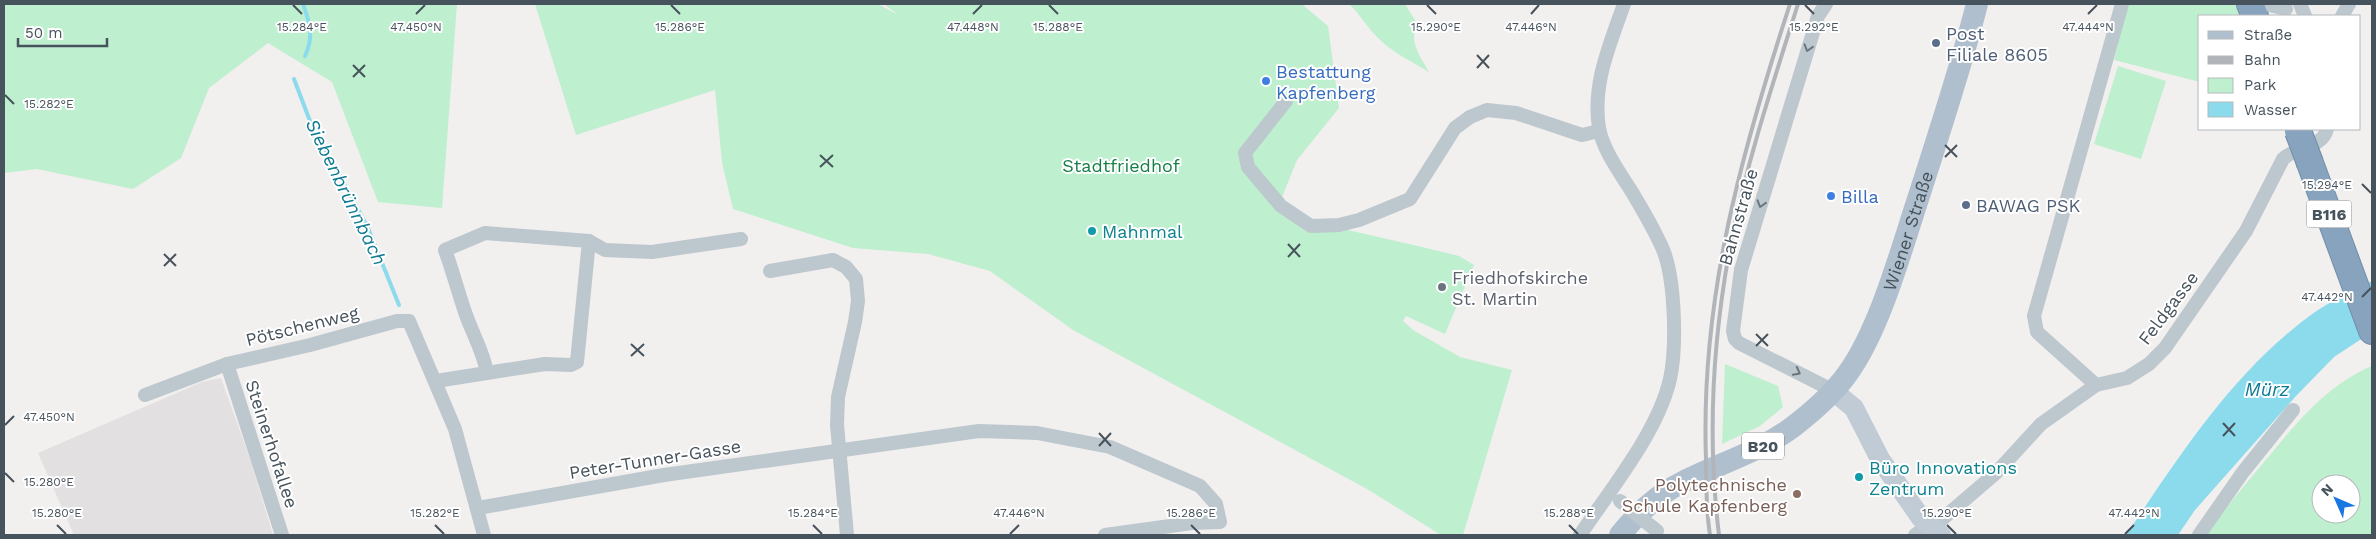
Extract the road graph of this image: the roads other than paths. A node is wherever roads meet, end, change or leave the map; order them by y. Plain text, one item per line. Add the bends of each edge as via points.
1 (1624, 4) edge
2 (1826, 4) edge
3 (1977, 4) edge
4 (2122, 4) edge
5 (2265, 4) edge
6 (2349, 4) edge
7 (2287, 10) edge
8 (2343, 15) edge
9 (1286, 101) dead end
10 (2298, 130) edge
11 (2326, 130) edge
12 (1599, 131) junction
13 (740, 239) dead end
14 (589, 241) junction
15 (770, 271) dead end
16 (2372, 331) edge
17 (226, 364) junction
18 (487, 373) junction
19 (436, 381) junction
20 (2096, 385) junction
21 (1832, 390) junction
22 (144, 395) dead end
23 (2293, 410) dead end
24 (838, 451) junction
25 (1614, 497) junction
26 (478, 508) junction
27 (1928, 532) edge
28 (1659, 533) edge
29 (282, 535) edge
30 (484, 535) edge
31 (847, 535) edge
32 (1105, 535) edge
33 (1580, 535) edge
34 (1620, 535) edge
35 (2199, 535) edge

1 - 12 street via 1600,74
2 -> 21 street, Bahnstraße via 1818,16 1741,270 1733,331 1739,343
3 - 21 main road, Wiener Straße / B20 via 1932,156 1885,296 1866,342 1848,373
4 - 20 street via 2034,316 2037,332
5 - 7 street
6 - 8 street
9 - 12 street via 1245,153 1248,167 1276,200 1311,226 1359,220 1410,199 1455,128 1486,110 1516,113 1582,135
10 - 16 highway, B116, bridge
11 - 20 street, Feldgasse via 2318,142 2283,159 2246,231 2166,348 2127,378
12 - 25 street via 1665,254 1674,331 1669,381
13 - 14 street via 652,252 605,250
14 - 18 street via 577,362
14 - 18 street via 486,234 445,250 462,305 484,356
15 - 24 street via 834,260 846,267 856,279 858,302 855,322 838,397
17 - 19 street, Pötschenweg via 397,321 409,321
17 - 22 street, Pötschenweg
17 - 29 street, Steinerhofallee
18 - 19 street
19 - 26 street, Pötschenweg via 455,429
20 - 27 street, Feldgasse via 2041,424 1996,473
21 - 27 street via 1854,408 1880,460
21 - 34 main road, B20 via 1777,438 1662,494
23 - 35 street via 2243,472
24 - 26 street, Peter-Tunner-Gasse via 664,475
24 - 31 street
24 - 32 street, Peter-Tunner-Gasse via 979,431 1037,433 1110,447 1200,486 1216,504 1220,522
25 - 28 street, bridge
25 - 33 street
26 - 30 street, Pötschenweg

